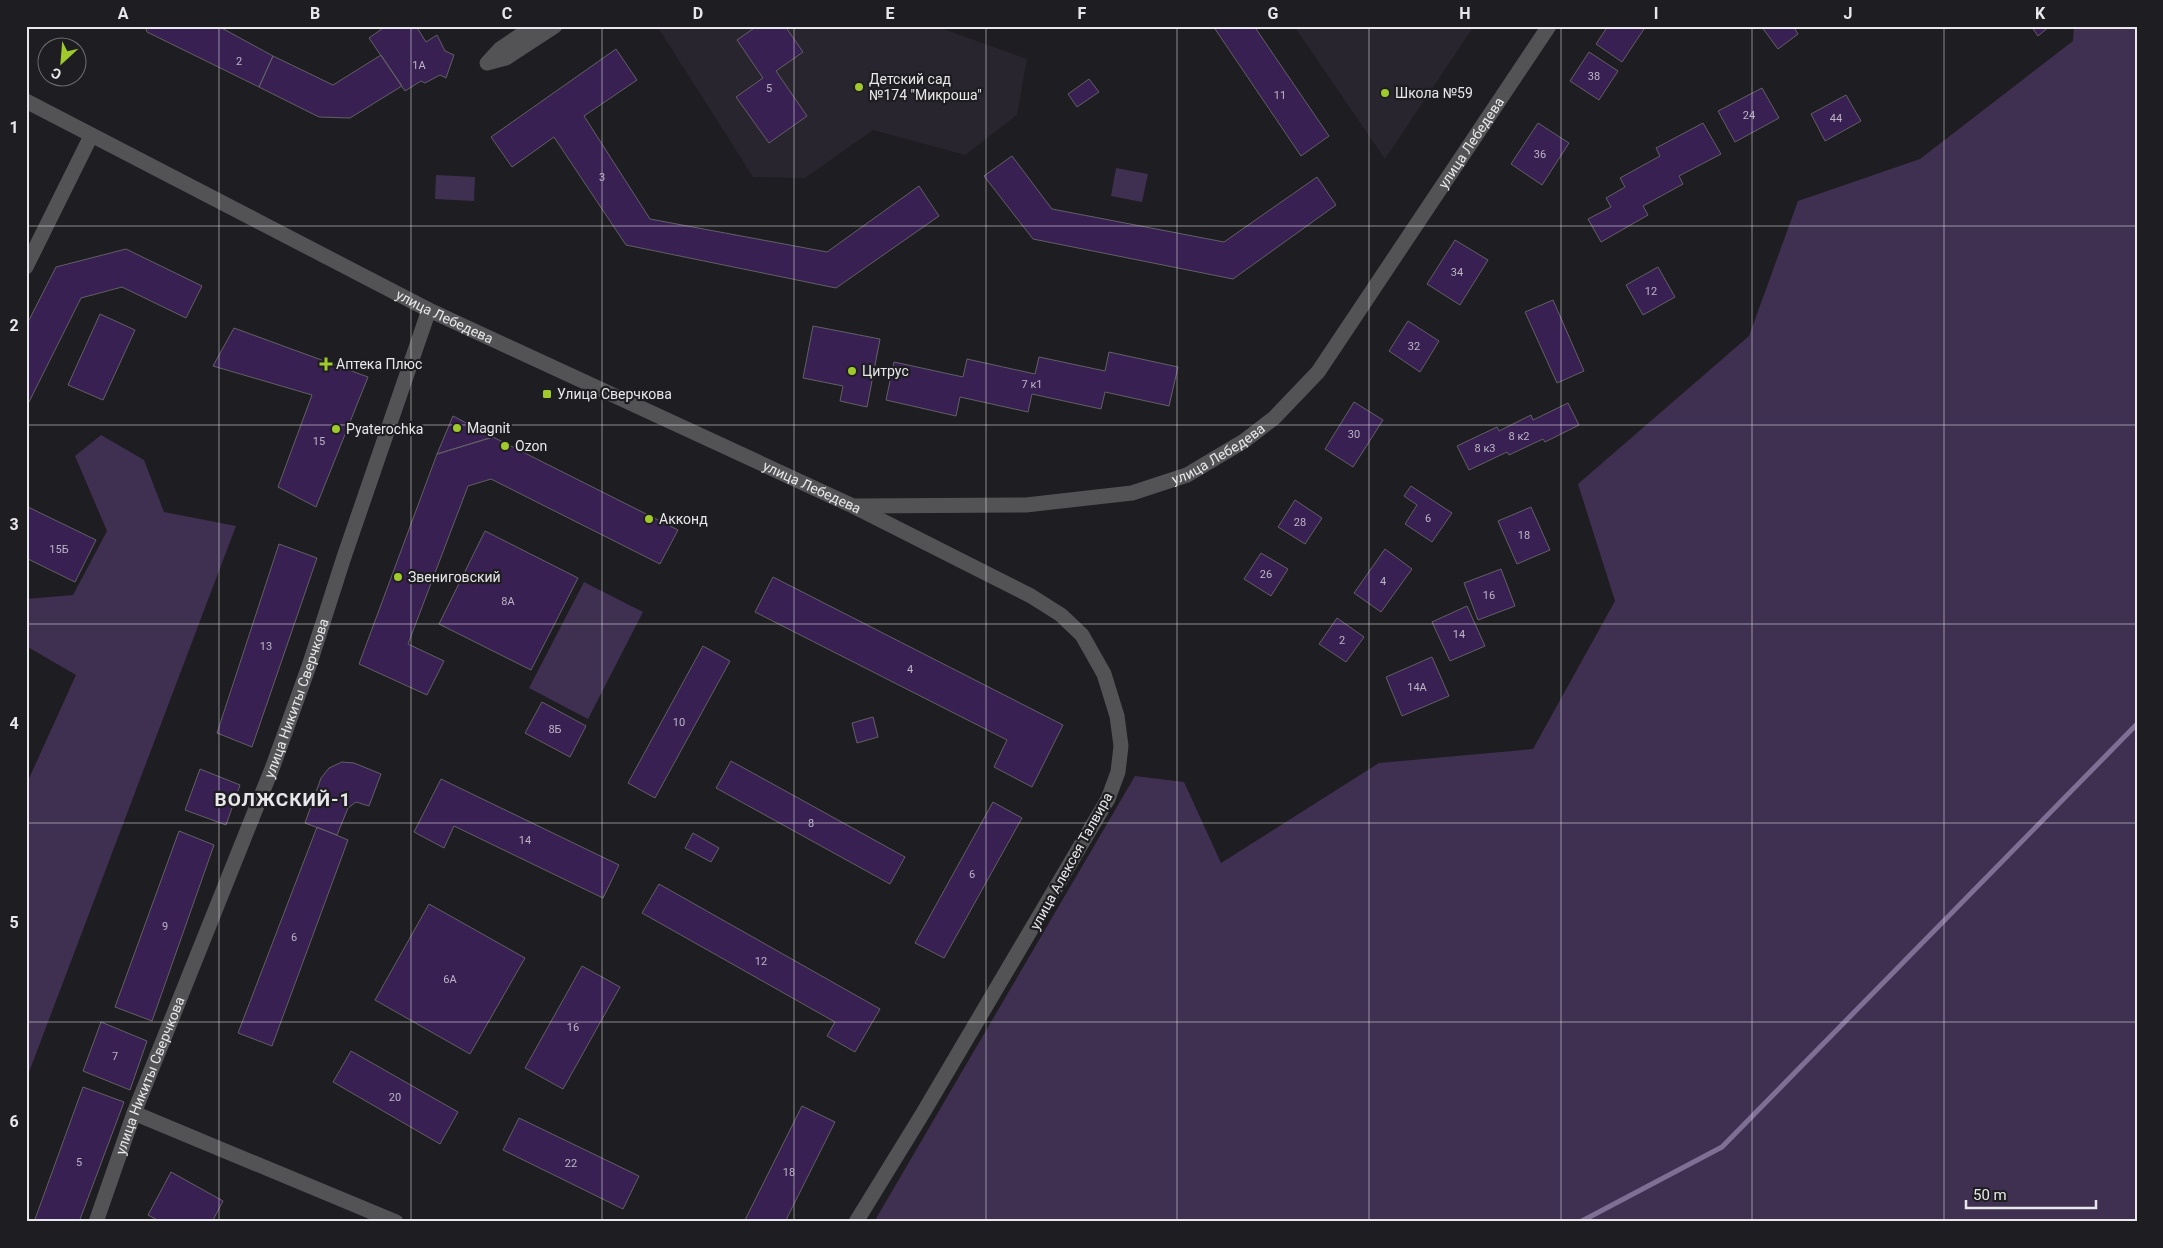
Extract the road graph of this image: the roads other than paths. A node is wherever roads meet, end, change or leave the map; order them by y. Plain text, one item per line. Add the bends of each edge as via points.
1 (534, 26) edge
2 (555, 26) edge
3 (1549, 26) edge
4 (26, 101) edge
5 (91, 136) junction
6 (26, 267) edge
7 (429, 310) junction
8 (853, 506) junction
9 (134, 1113) junction
10 (96, 1222) edge
11 (396, 1222) edge
12 (856, 1222) edge

1 - 2 street via 500,49 487,63 506,58
3 - 8 street, улица Лебедева via 1318,372 1274,418 1244,441 1188,475 1132,493 1026,505
4 - 5 street, улица Лебедева
5 - 6 street
5 - 7 street, улица Лебедева
7 - 8 street, улица Лебедева
7 - 9 street, улица Никиты Сверчкова via 306,676
8 - 12 street, улица Алексея Талвира via 1031,596 1061,615 1082,635 1104,674 1117,716 1121,746 1118,772 1091,831
9 - 10 street, улица Никиты Сверчкова
9 - 11 street

